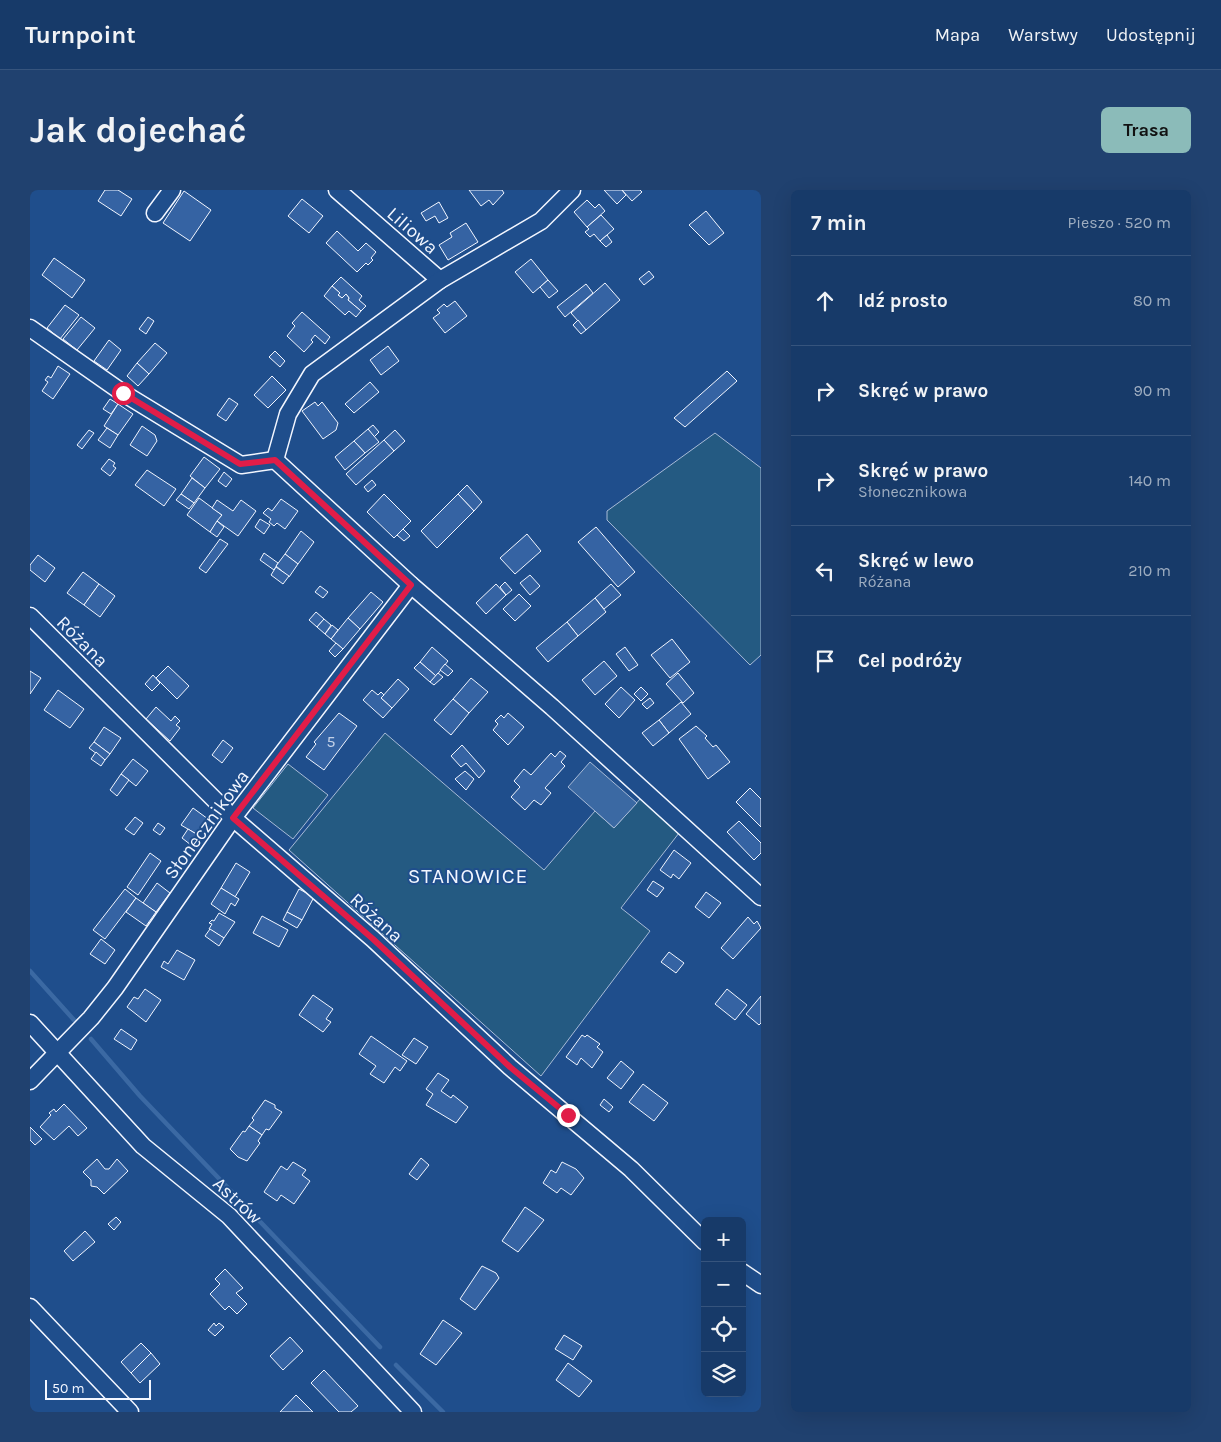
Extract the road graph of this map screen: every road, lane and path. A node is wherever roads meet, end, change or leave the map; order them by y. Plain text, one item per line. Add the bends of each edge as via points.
1 (172, 190) edge
2 (336, 190) edge
3 (572, 190) edge
4 (155, 213) dead end
5 (440, 280) junction
6 (30, 328) edge
7 (275, 460) junction
8 (411, 585) junction
9 (30, 616) edge
10 (233, 818) junction
11 (761, 897) edge
12 (30, 1023) edge
13 (59, 1053) junction
14 (30, 1081) edge
15 (701, 1238) edge
16 (746, 1275) edge
17 (761, 1285) edge
18 (30, 1307) edge
19 (130, 1412) edge
20 (413, 1412) edge

1 - 4 street
2 - 5 street, Liliowa
3 - 5 street via 541,220
5 - 7 street via 312,374 288,414
6 - 7 street via 123,393 240,464
7 - 8 street
8 - 10 street, Słonecznikowa
8 - 11 street via 552,707
9 - 10 street, Różana
10 - 13 street, Słonecznikowa via 115,988
10 - 15 street, Różana via 373,939 510,1067 631,1169
12 - 13 street, Astrów
13 - 14 street, Słonecznikowa
13 - 20 street, Astrów via 143,1146 229,1216
16 - 17 street
18 - 19 street

